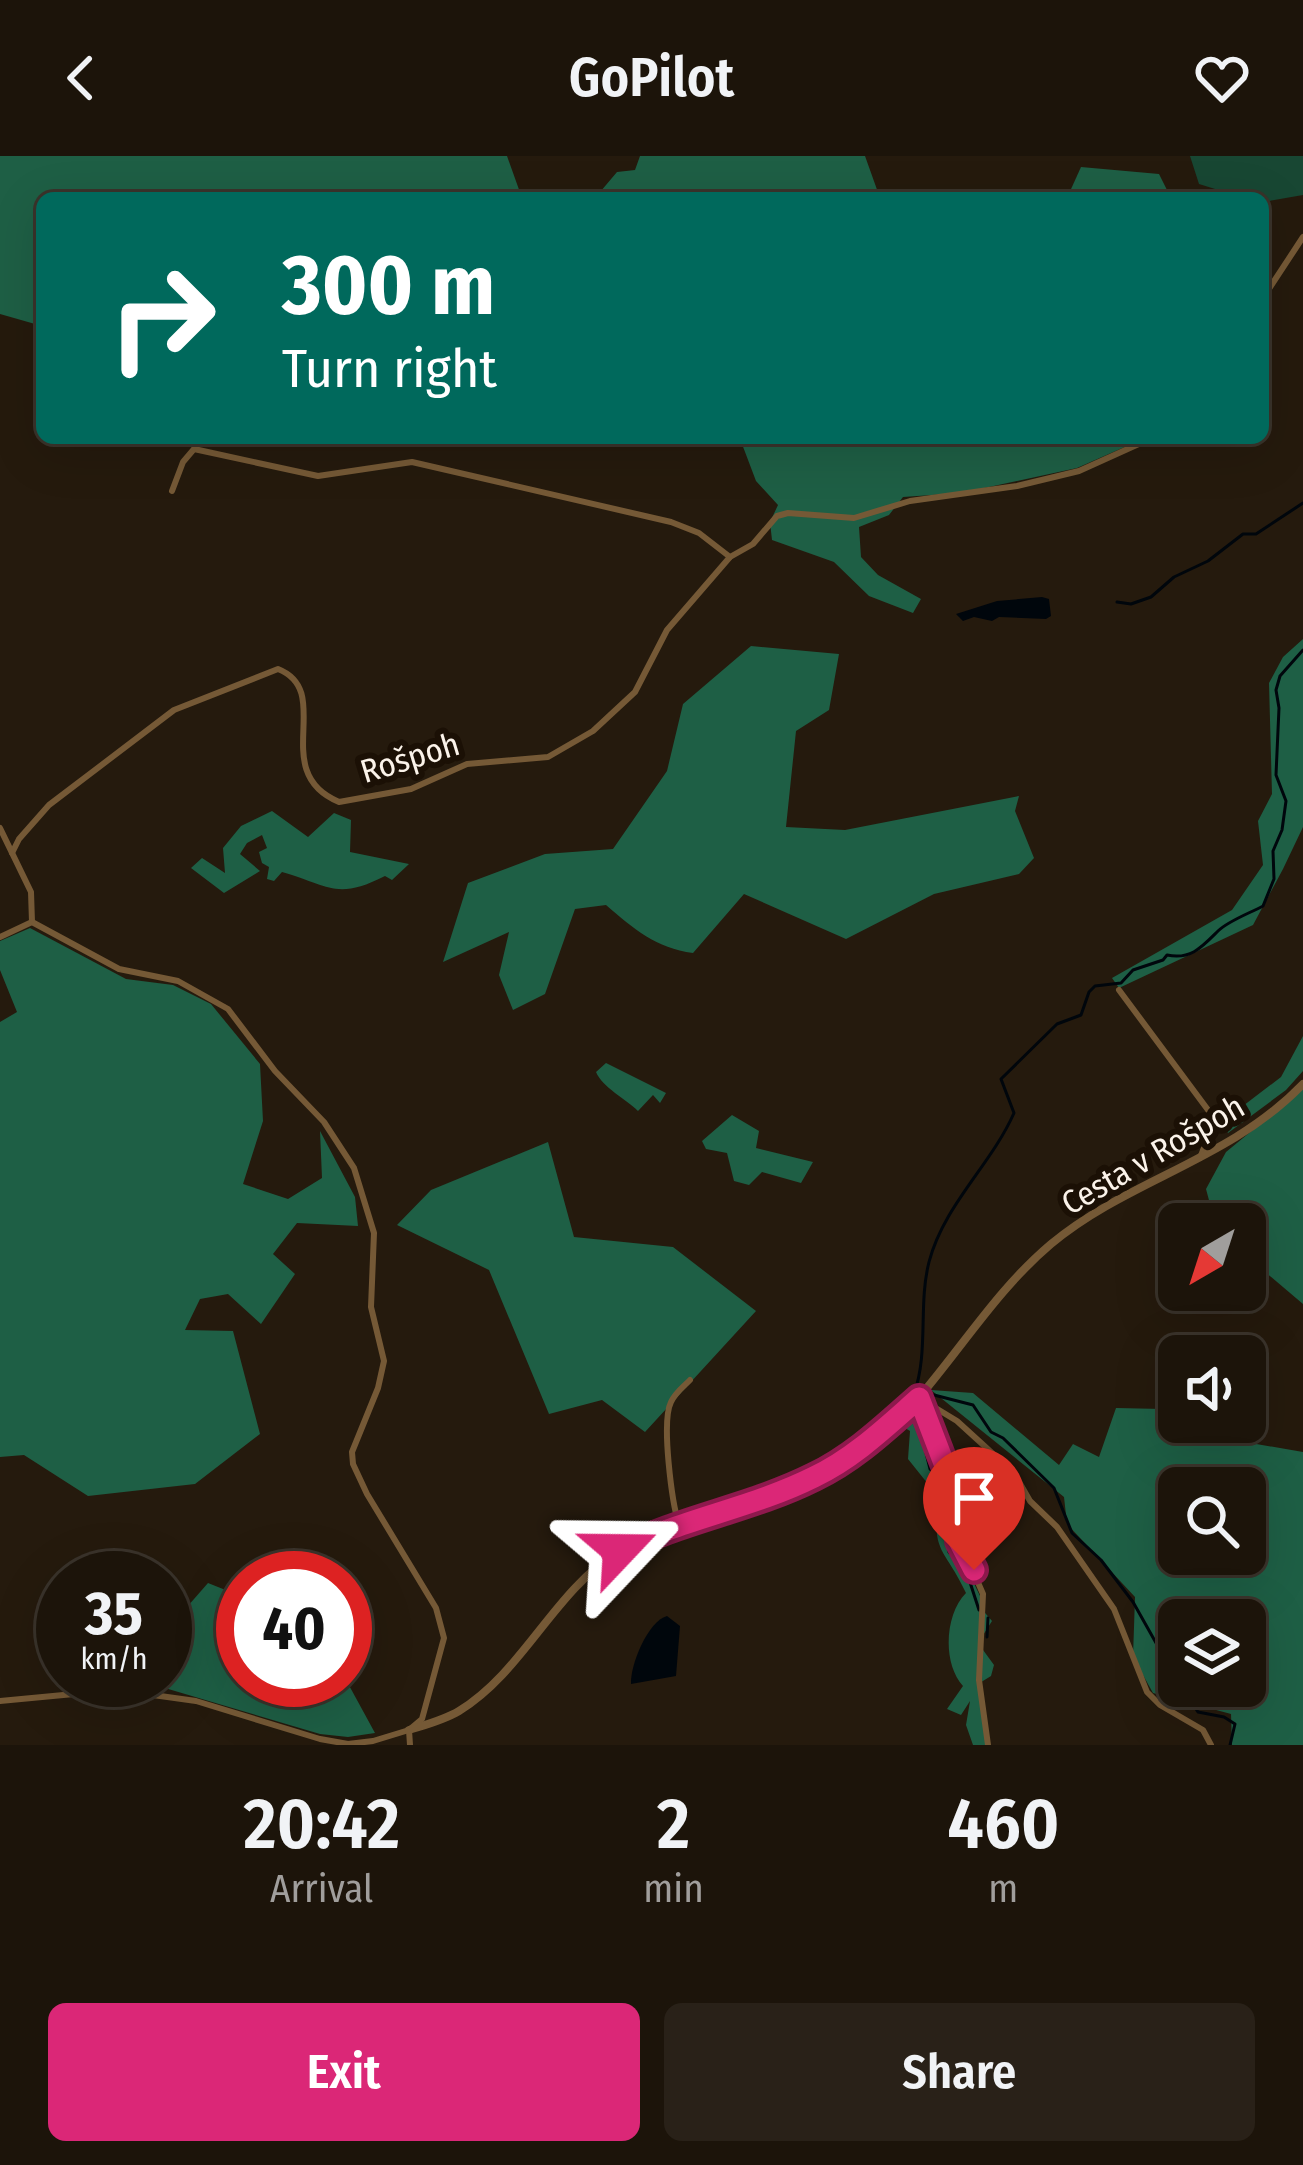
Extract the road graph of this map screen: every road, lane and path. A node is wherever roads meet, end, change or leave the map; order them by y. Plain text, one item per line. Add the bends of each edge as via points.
1 (1303, 237) edge
2 (1269, 289) edge
3 (1138, 444) edge
4 (172, 491) dead end
5 (730, 556) junction
6 (0, 828) edge
7 (12, 853) junction
8 (32, 922) junction
9 (0, 937) edge
10 (1119, 990) dead end
11 (1303, 1084) edge
12 (1200, 1160) junction
13 (690, 1380) dead end
14 (921, 1402) junction
15 (679, 1526) junction
16 (0, 1701) edge
17 (409, 1730) junction
18 (410, 1745) edge
19 (988, 1745) edge
20 (1211, 1745) edge

1 - 2 street
3 - 5 street, Rošpoh via 1079,471 1017,486 910,500 854,518 777,516
4 - 5 street via 194,449 301,475 412,462 671,523
5 - 7 street, Rošpoh via 667,630 635,692 548,757 467,764 411,789 339,802 304,772 302,694 278,669 174,710 49,805
6 - 7 street
7 - 8 street via 34,902
8 - 9 street
8 - 17 street via 119,969 178,981 228,1010 354,1168 374,1233 371,1307 383,1361 353,1464 436,1608 444,1638 422,1719
10 - 12 street via 1211,1114
11 - 12 street, Cesta v Rošpoh
12 - 14 street, Cesta v Rošpoh via 1052,1244 1000,1293
13 - 15 street via 668,1410 669,1487
14 - 15 street, Cesta v Rošpoh via 816,1477
14 - 19 street via 955,1492 959,1541 983,1594 979,1680
14 - 20 street via 957,1421 1014,1473 1114,1609 1147,1692 1203,1730
15 - 17 street, Cesta v Rošpoh via 595,1568 478,1698
16 - 17 street via 95,1692 173,1697 348,1744
17 - 18 street

